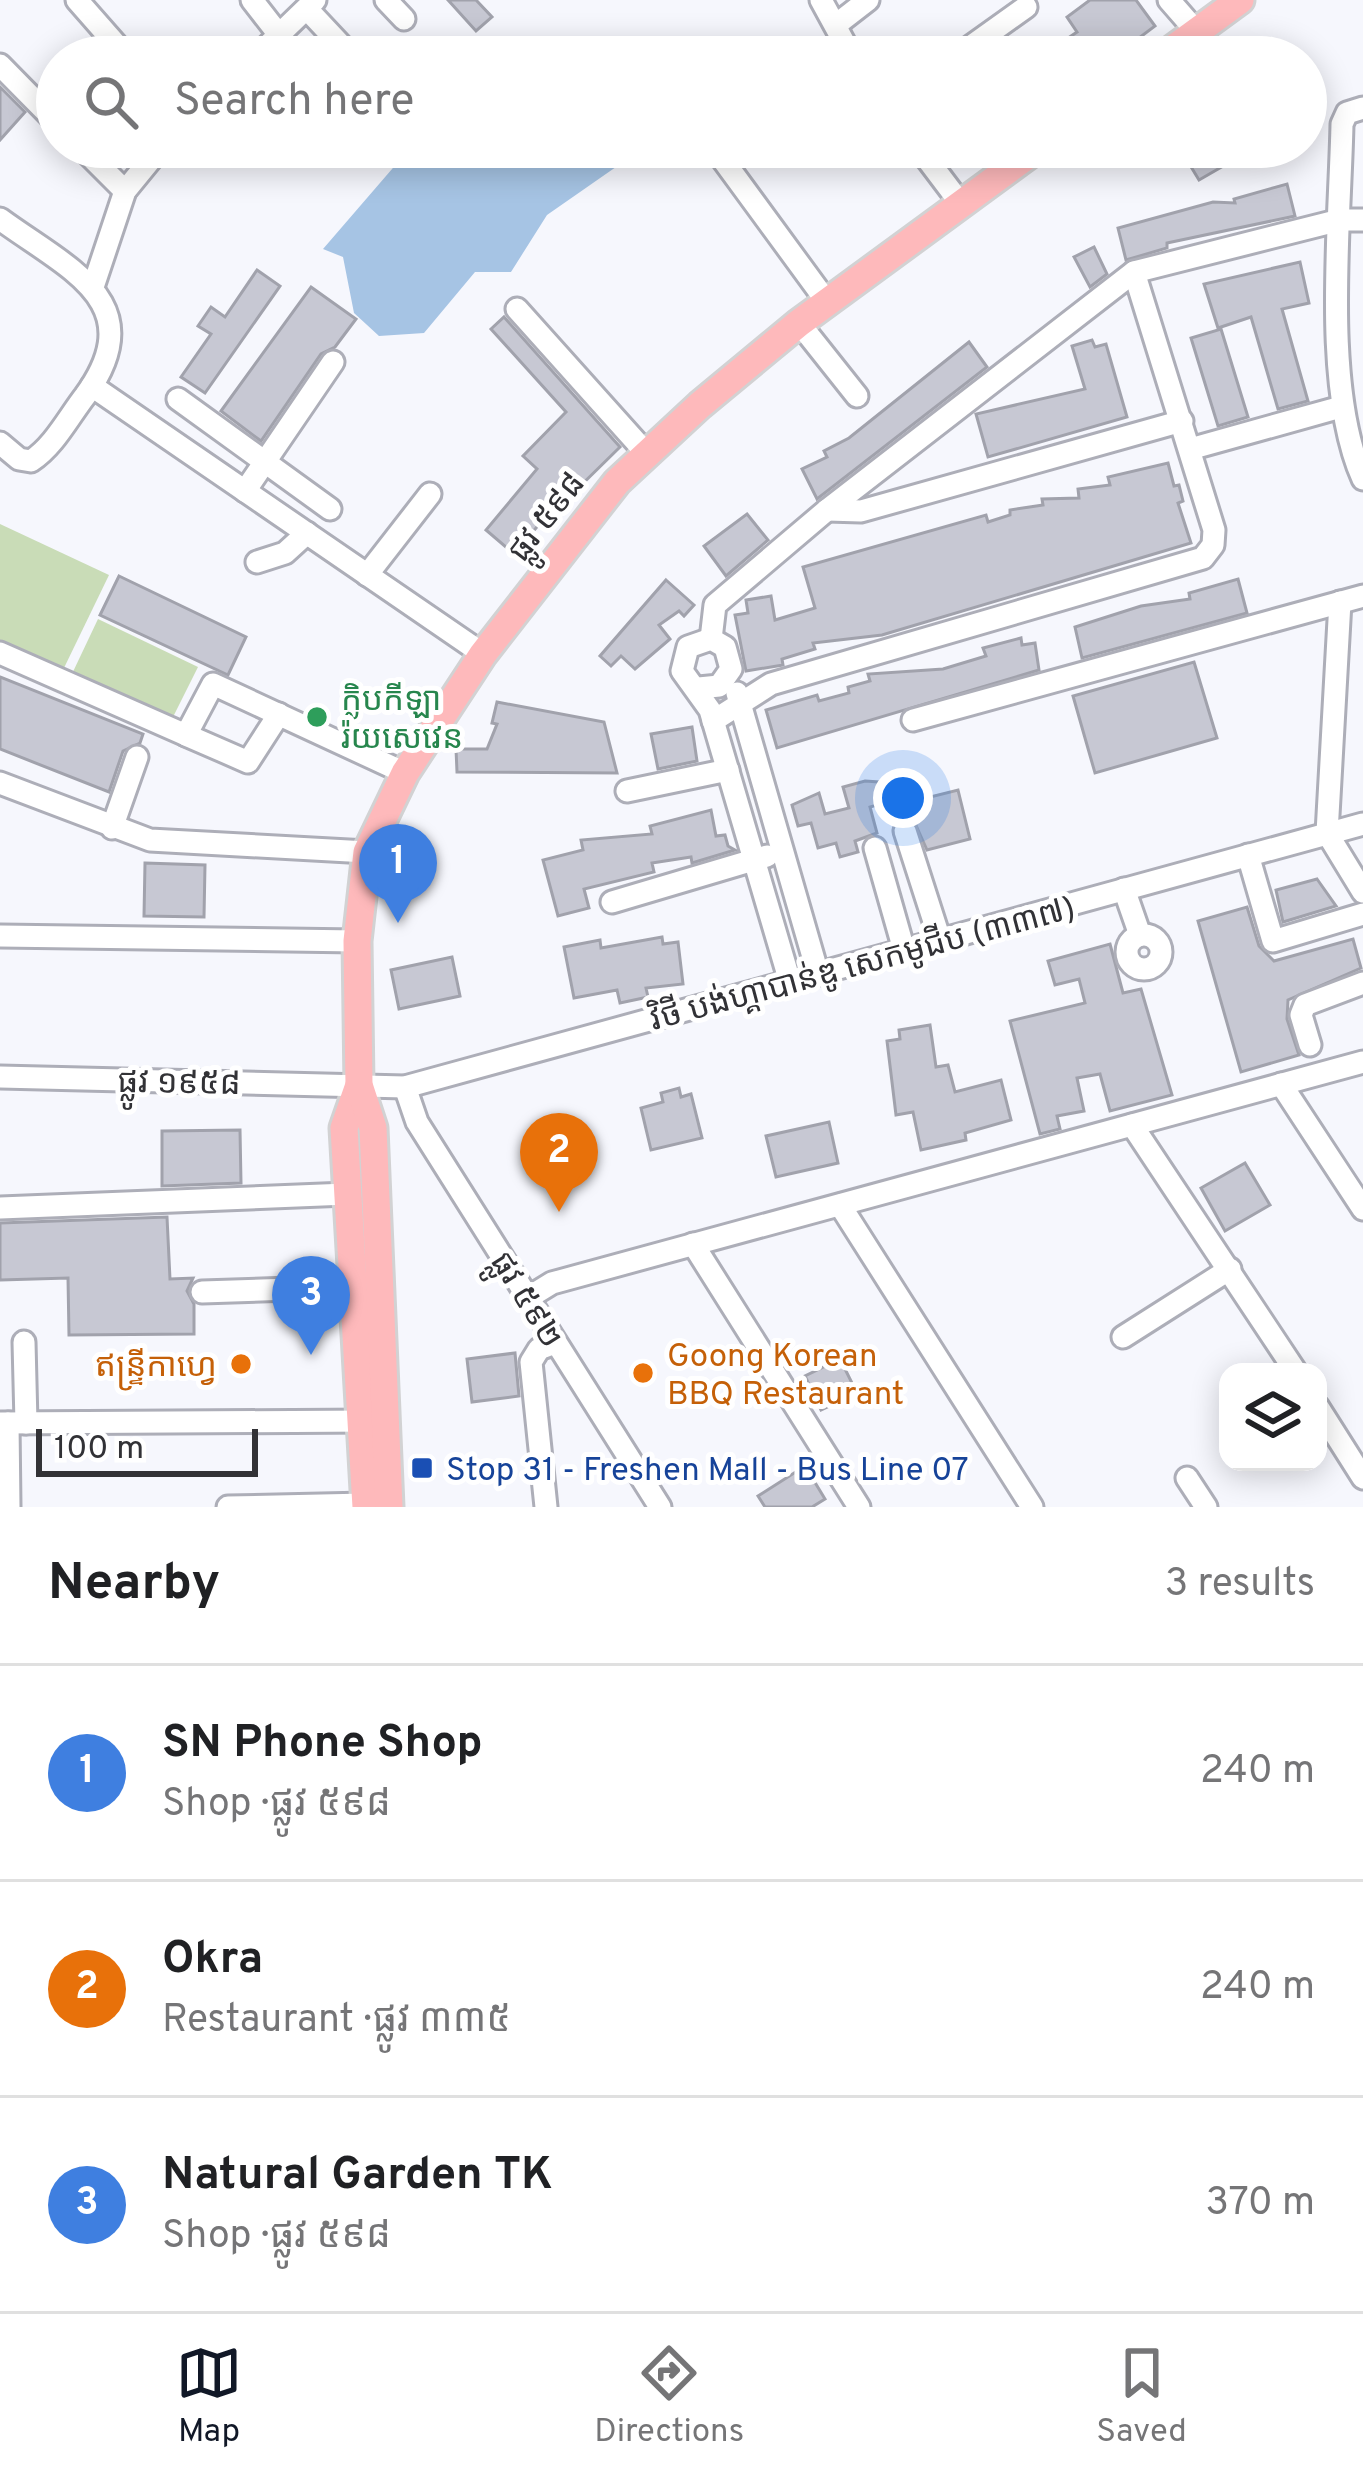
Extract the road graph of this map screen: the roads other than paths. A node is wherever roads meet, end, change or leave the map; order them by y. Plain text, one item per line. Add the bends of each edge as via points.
1 (77, 0) edge
2 (252, 0) edge
3 (386, 0) edge
4 (821, 0) edge
5 (868, 0) edge
6 (1169, 0) edge
7 (1240, 0) edge
8 (311, 4) edge
9 (1026, 7) dead end
10 (404, 19) dead end
11 (836, 24) junction
12 (1196, 32) junction
13 (109, 36) edge
14 (280, 36) joint
15 (336, 36) edge
16 (842, 36) edge
17 (985, 36) edge
18 (1191, 36) edge
19 (0, 65) edge
20 (36, 102) edge
21 (1363, 108) edge
22 (102, 168) edge
23 (143, 168) edge
24 (730, 168) edge
25 (934, 168) edge
26 (1010, 168) edge
27 (125, 190) junction
28 (961, 204) junction
29 (0, 219) edge
30 (1351, 220) edge
31 (1133, 272) junction
32 (93, 287) junction
33 (827, 302) junction
34 (518, 309) dead end
35 (799, 323) junction
36 (1352, 348) edge
37 (333, 362) dead end
38 (92, 386) junction
39 (857, 396) dead end
40 (178, 399) dead end
41 (1341, 407) junction
42 (197, 414) junction
43 (1182, 421) junction
44 (0, 443) edge
45 (178, 445) junction
46 (1190, 449) junction
47 (646, 454) junction
48 (263, 462) junction
49 (1363, 479) edge
50 (245, 491) junction
51 (430, 494) dead end
52 (330, 509) dead end
53 (827, 510) junction
54 (307, 533) junction
55 (257, 562) dead end
56 (368, 575) junction
57 (1363, 596) edge
58 (1340, 602) junction
59 (711, 639) junction
60 (0, 653) edge
61 (483, 654) junction
62 (731, 669) junction
63 (699, 688) junction
64 (740, 704) junction
65 (279, 715) junction
66 (913, 720) dead end
67 (713, 721) junction
68 (187, 736) junction
69 (137, 757) dead end
70 (728, 770) junction
71 (406, 773) junction
72 (0, 783) edge
73 (627, 791) dead end
74 (1363, 824) edge
75 (112, 829) junction
76 (904, 831) dead end
77 (1327, 833) junction
78 (875, 848) dead end
79 (368, 852) junction
80 (783, 852) junction
81 (1248, 855) junction
82 (754, 860) junction
83 (1124, 889) junction
84 (1363, 892) edge
85 (612, 902) dead end
86 (1363, 914) edge
87 (1140, 935) dead end
88 (0, 936) edge
89 (940, 940) junction
90 (357, 941) junction
91 (904, 950) junction
92 (818, 974) junction
93 (790, 982) junction
94 (1363, 983) edge
95 (1310, 1046) dead end
96 (1363, 1062) edge
97 (0, 1077) edge
98 (1281, 1084) junction
99 (358, 1085) junction
100 (406, 1087) junction
101 (1132, 1125) junction
102 (346, 1194) junction
103 (840, 1205) junction
104 (0, 1208) edge
105 (1363, 1209) edge
106 (693, 1244) junction
107 (1230, 1269) junction
108 (350, 1287) junction
109 (202, 1292) dead end
110 (526, 1299) junction
111 (1123, 1337) dead end
112 (23, 1342) dead end
113 (555, 1343) junction
114 (1290, 1363) edge
115 (371, 1421) junction
116 (1327, 1421) edge
117 (11, 1423) edge
118 (1187, 1478) dead end
119 (1363, 1478) edge
120 (374, 1506) edge
121 (9, 1507) edge
122 (228, 1507) edge
123 (546, 1507) edge
124 (660, 1507) edge
125 (859, 1507) edge
126 (1032, 1507) edge
127 (1206, 1507) edge

1 - 13 street
2 - 14 street
3 - 10 street
4 - 11 street
5 - 11 street
6 - 12 street
7 - 12 main road
8 - 14 street
8 - 15 street
9 - 17 street
11 - 16 street
12 - 18 main road
19 - 20 street
21 - 30 street via 1342,124
22 - 27 street
23 - 27 street
24 - 33 street
25 - 28 street
26 - 28 main road, ផ្លូវ ៥៩៨
27 - 32 street
28 - 33 main road, ផ្លូវ ៥៩៨
29 - 32 street
30 - 31 street
30 - 36 street
31 - 43 street
31 - 53 street
32 - 38 street via 112,326
33 - 35 main road, ផ្លូវ ៥៩៨
34 - 47 street
35 - 39 street
35 - 47 main road, ផ្លូវ ៥៩៨
36 - 41 street
37 - 48 street
38 - 44 street via 43,453 19,459
38 - 45 street
40 - 42 street
41 - 46 street
41 - 49 street
42 - 45 street
42 - 48 street
43 - 46 street
43 - 53 street via 861,511
45 - 50 street
46 - 64 street via 1214,530 1203,557 771,684
47 - 61 main road, ផ្លូវ ៥៩៨
48 - 50 street
48 - 52 street
50 - 54 street
51 - 56 street
53 - 59 street via 716,605
54 - 55 street via 285,554
54 - 56 street
56 - 61 street
57 - 58 street
58 - 66 street
58 - 77 street
59 - 62 street via 725,646
59 - 63 street via 683,654 682,670
60 - 68 street
61 - 71 main road, ផ្លូវ ៥៩៨
62 - 63 street via 719,686
62 - 64 street
63 - 67 street
64 - 67 street
64 - 80 street
65 - 68 street via 248,762
65 - 68 street via 213,684
65 - 71 street
67 - 70 street
69 - 75 street
70 - 73 street
70 - 82 street
71 - 79 main road, ផ្លូវ ៥៩៨
72 - 75 street
74 - 77 street, វិថី បង់ហ្គាបាន់ឌូ សេកមូជីប (៣៣៧)
75 - 79 street via 150,841
76 - 89 street
77 - 81 street, វិថី បង់ហ្គាបាន់ឌូ សេកមូជីប (៣៣៧)
77 - 84 street
78 - 91 street
79 - 90 main road, ផ្លូវ ៥៩៨
80 - 82 street
80 - 92 street
81 - 83 street, វិថី បង់ហ្គាបាន់ឌូ សេកមូជីប (៣៣៧)
81 - 86 street via 1274,940
82 - 85 street
82 - 93 street
83 - 87 street
83 - 89 street, វិថី បង់ហ្គាបាន់ឌូ សេកមូជីប (៣៣៧)
88 - 90 street
89 - 91 street, វិថី បង់ហ្គាបាន់ឌូ សេកមូជីប (៣៣៧)
90 - 99 main road, ផ្លូវ ៥៩៨
91 - 92 street, វិថី បង់ហ្គាបាន់ឌូ សេកមូជីប (៣៣៧)
92 - 93 street, វិថី បង់ហ្គាបាន់ឌូ សេកមូជីប (៣៣៧)
93 - 100 street, វិថី បង់ហ្គាបាន់ឌូ សេកមូជីប (៣៣៧)
94 - 95 street via 1305,1005 1300,1015
96 - 98 street
97 - 99 street, ផ្លូវ ១៩៥៨
98 - 101 street
98 - 105 street
99 - 100 street, វិថី បង់ហ្គាបាន់ឌូ សេកមូជីប (៣៣៧)
99 - 102 main road, ផ្លូវ ៥៩៨ via 344,1128
99 - 115 main road, ផ្លូវ ៥៩៨ via 373,1129
100 - 110 street, ផ្លូវ ៥៩២ via 417,1122
101 - 103 street
101 - 107 street
102 - 104 street
102 - 108 main road, ផ្លូវ ៥៩៨
103 - 106 street
103 - 126 street
106 - 110 street via 552,1283
106 - 125 street
107 - 111 street
107 - 114 street
108 - 109 street
108 - 115 main road, ផ្លូវ ៥៩៨
110 - 113 street, ផ្លូវ ៥៩២
112 - 117 street
113 - 123 street via 531,1362
113 - 124 street, ផ្លូវ ៥៩២
115 - 117 street
115 - 120 main road, ផ្លូវ ៥៩៨
116 - 119 street
117 - 121 street
118 - 127 street
120 - 122 street

